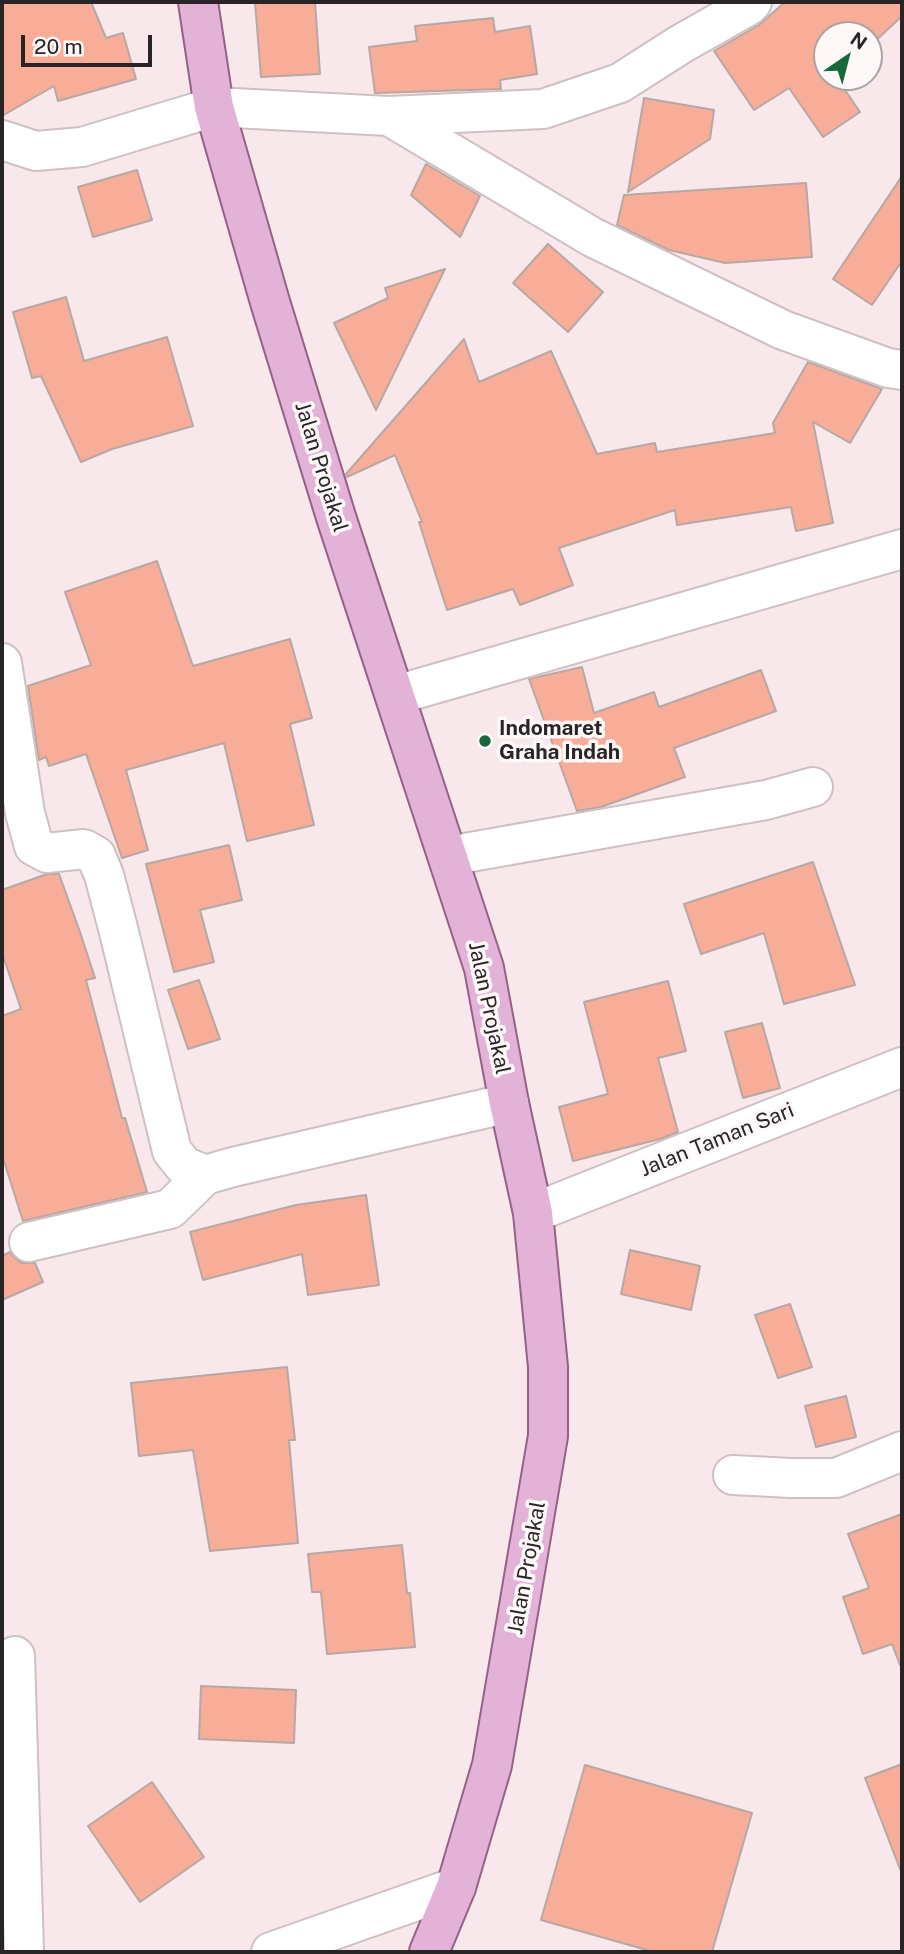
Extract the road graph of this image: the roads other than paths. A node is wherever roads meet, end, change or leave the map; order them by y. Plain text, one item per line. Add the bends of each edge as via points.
1 (198, 2) edge
2 (752, 2) edge
3 (214, 107) junction
4 (389, 116) junction
5 (2, 140) edge
6 (902, 370) edge
7 (902, 549) edge
8 (2, 663) edge
9 (396, 695) junction
10 (813, 787) dead end
11 (448, 856) junction
12 (902, 1067) edge
13 (509, 1103) junction
14 (205, 1175) junction
15 (533, 1213) junction
16 (29, 1242) dead end
17 (902, 1451) edge
18 (733, 1475) dead end
19 (15, 1656) dead end
20 (456, 1887) junction
21 (24, 1952) edge
22 (271, 1952) edge
23 (429, 1952) edge

1 - 3 main road, Jalan Projakal
2 - 4 street via 620,83 543,109
3 - 4 street
3 - 5 street via 82,147 36,151
3 - 9 main road, Jalan Projakal via 336,517
4 - 6 street via 592,237 783,330
7 - 9 street
8 - 14 street via 34,846 47,853 84,849 96,856 172,1151 184,1166
9 - 11 main road, Jalan Projakal
10 - 11 street via 766,800
11 - 13 main road, Jalan Projakal via 484,968
12 - 15 street, Jalan Taman Sari
13 - 14 street
13 - 15 main road, Jalan Projakal
14 - 16 street via 170,1209
15 - 20 main road, Jalan Projakal via 548,1367 548,1436 492,1765
17 - 18 street via 835,1478
19 - 21 street
20 - 22 street
20 - 23 main road, Jalan Projakal

